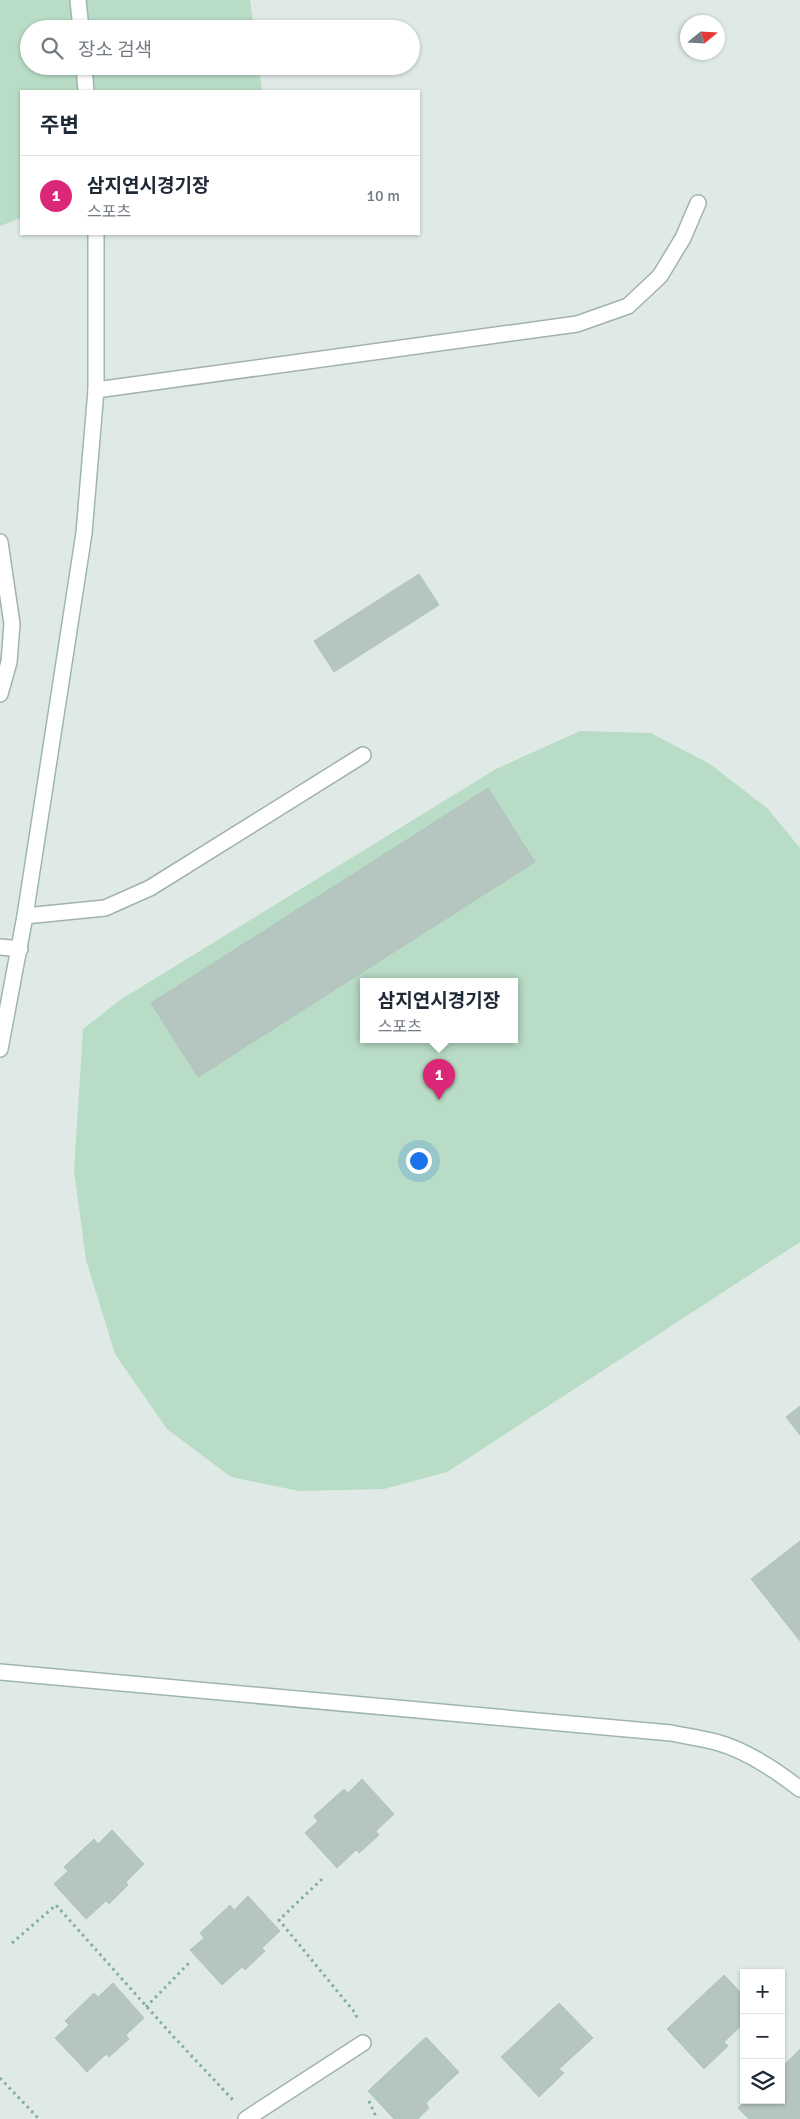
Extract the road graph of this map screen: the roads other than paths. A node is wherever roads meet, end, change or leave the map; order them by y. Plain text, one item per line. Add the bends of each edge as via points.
1 (78, 0) edge
2 (80, 20) edge
3 (85, 75) edge
4 (86, 90) edge
5 (698, 203) dead end
6 (96, 235) edge
7 (96, 390) junction
8 (0, 542) edge
9 (0, 694) edge
10 (363, 755) dead end
11 (25, 916) junction
12 (0, 947) edge
13 (20, 948) junction
14 (0, 1050) edge
15 (0, 1672) edge
16 (800, 1789) edge
17 (363, 2043) road end
18 (247, 2118) edge

1 - 2 street
3 - 4 street
5 - 7 street via 683,238 660,276 628,306 577,324
6 - 7 street
7 - 11 street via 84,533
8 - 9 street via 12,624 9,662
10 - 11 street via 150,888 105,908
11 - 13 street
12 - 13 street
13 - 14 street
15 - 16 street via 671,1733 718,1743 756,1760
17 - 18 street

